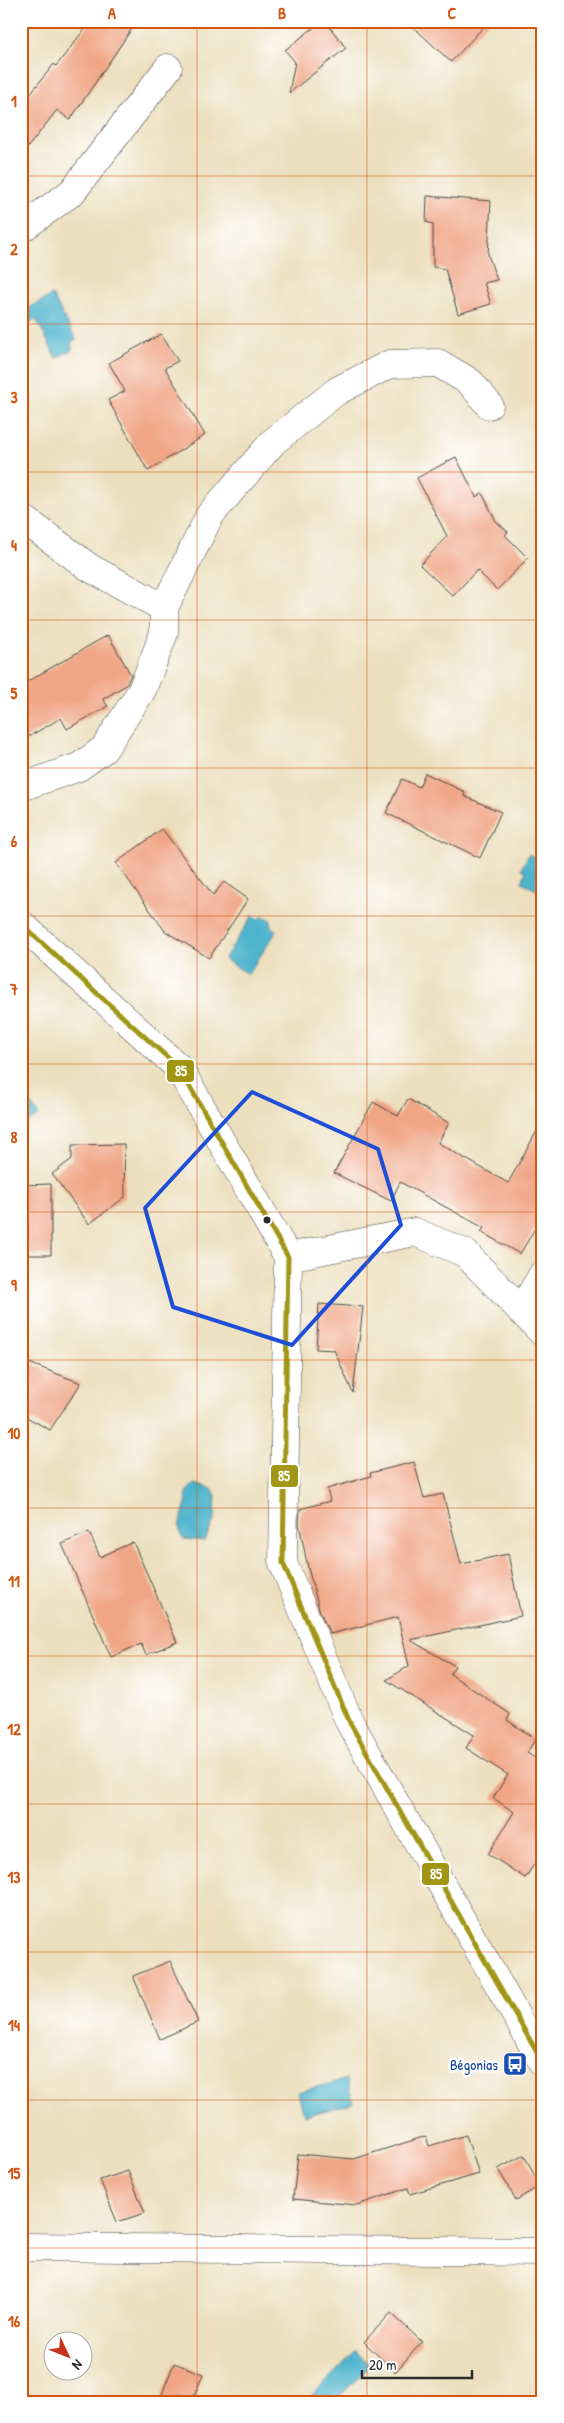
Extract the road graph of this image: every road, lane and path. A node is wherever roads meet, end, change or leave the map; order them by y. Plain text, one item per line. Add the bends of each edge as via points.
1 (168, 68) dead end
2 (21, 229) edge
3 (489, 405) dead end
4 (21, 517) edge
5 (164, 608) junction
6 (21, 787) edge
7 (21, 924) edge
8 (288, 1257) junction
9 (543, 1274) edge
10 (521, 1311) junction
11 (543, 1333) edge
12 (543, 2063) edge
13 (21, 2247) edge
14 (543, 2252) edge

1 - 2 street via 72,192
3 - 5 street via 470,382 438,363 390,364 338,391 273,442 210,515
4 - 5 street via 90,568
5 - 6 street via 164,632 142,690 104,749 80,767
7 - 8 street via 179,1068
8 - 10 street via 415,1232 465,1253
8 - 12 street via 283,1563 350,1723
9 - 10 street
10 - 11 street
13 - 14 street

